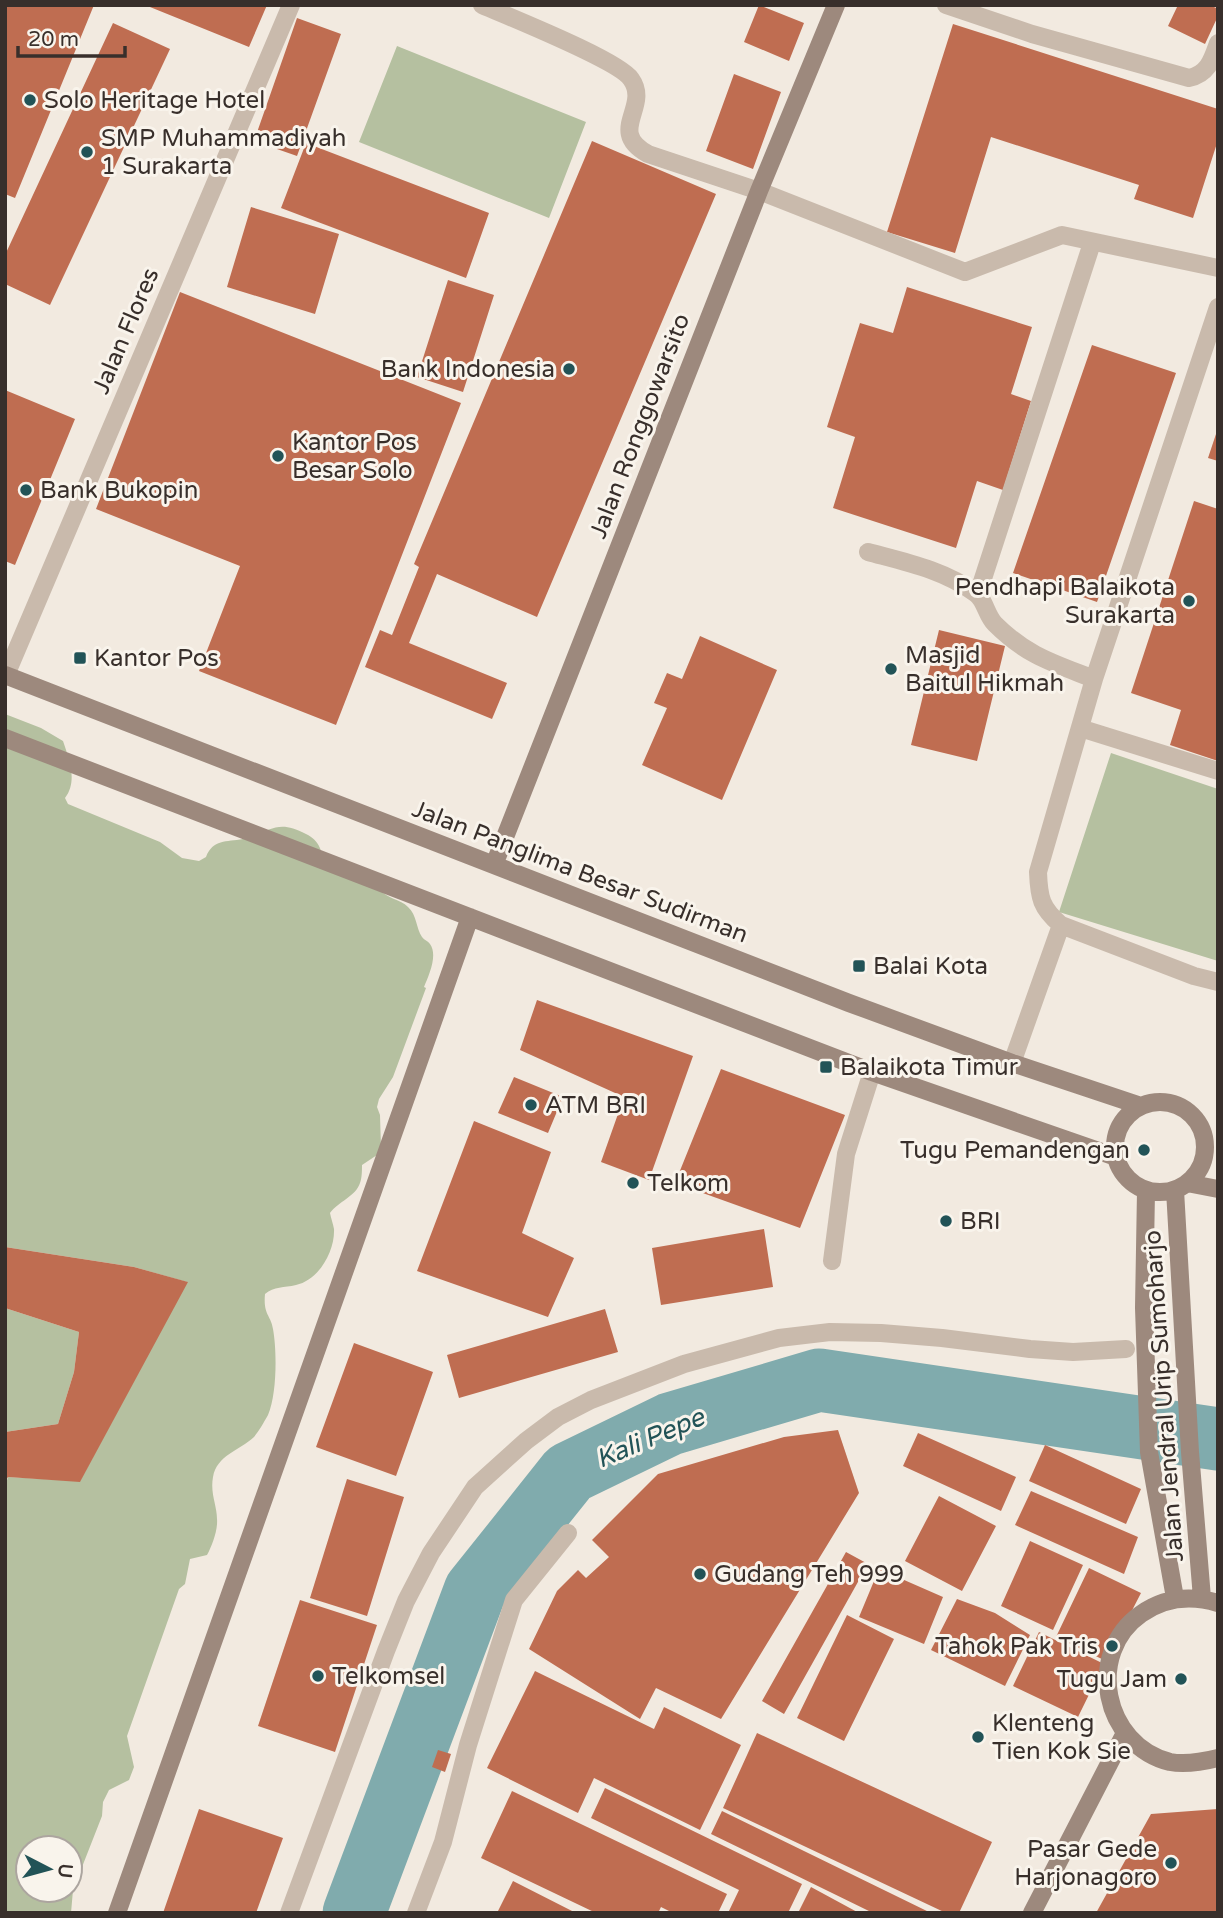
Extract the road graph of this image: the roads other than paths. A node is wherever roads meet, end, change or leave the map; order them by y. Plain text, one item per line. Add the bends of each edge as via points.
1 (291, 5) edge
2 (482, 5) edge
3 (836, 5) edge
4 (946, 5) edge
5 (1218, 43) edge
6 (759, 191) junction
7 (1092, 243) junction
8 (1218, 268) edge
9 (1218, 307) edge
10 (868, 552) dead end
11 (978, 594) junction
12 (5, 675) edge
13 (1094, 680) junction
14 (1080, 728) junction
15 (5, 738) edge
16 (1218, 771) edge
17 (494, 865) junction
18 (470, 918) junction
19 (1061, 925) junction
20 (1218, 982) edge
21 (1013, 1063) junction
22 (872, 1072) junction
23 (1141, 1106) junction
24 (1200, 1128) junction
25 (1218, 1135) edge
26 (1116, 1157) junction
27 (1181, 1186) junction
28 (1218, 1189) edge
29 (1146, 1191) junction
30 (832, 1261) dead end
31 (1126, 1349) dead end
32 (568, 1533) dead end
33 (1175, 1598) junction
34 (1210, 1601) edge
35 (1125, 1734) junction
36 (1218, 1758) edge
37 (117, 1913) edge
38 (289, 1913) edge
39 (416, 1913) edge
40 (1032, 1913) edge

1 - 12 street, Jalan Flores
2 - 6 street via 624,72 635,86 629,131 636,147
3 - 6 main road, Jalan Ronggowarsito
4 - 5 street via 1189,78 1204,72
6 - 7 street via 965,272 1062,235
6 - 17 main road, Jalan Ronggowarsito
7 - 8 street
7 - 11 street
9 - 13 street
10 - 11 street via 946,576
11 - 13 street via 990,619 1014,643
12 - 17 main road, Jalan Panglima Besar Sudirman
13 - 14 street
14 - 16 street
14 - 19 street via 1038,872 1039,896 1048,914
15 - 18 main road
17 - 21 main road, Jalan Panglima Besar Sudirman
18 - 22 main road
18 - 37 main road
19 - 20 street
19 - 21 street
21 - 23 main road, Jalan Panglima Besar Sudirman
22 - 26 main road
22 - 30 street via 846,1154
23 - 24 main road via 1168,1103 1192,1116
23 - 26 main road via 1120,1126
24 - 25 main road
24 - 27 main road via 1203,1158 1197,1172
26 - 29 main road via 1122,1172
27 - 28 main road
27 - 29 main road
27 - 34 main road, Jalan Jendral Urip Sumoharjo via 1189,1452
29 - 33 main road via 1149,1452
31 - 38 street via 1073,1352 881,1333 779,1338 684,1364 558,1417 475,1487 431,1553 391,1639
32 - 39 street via 514,1600 443,1842
33 - 34 main road
33 - 35 main road via 1132,1620 1108,1663 1107,1688
35 - 36 main road via 1146,1752 1171,1762
35 - 40 main road

